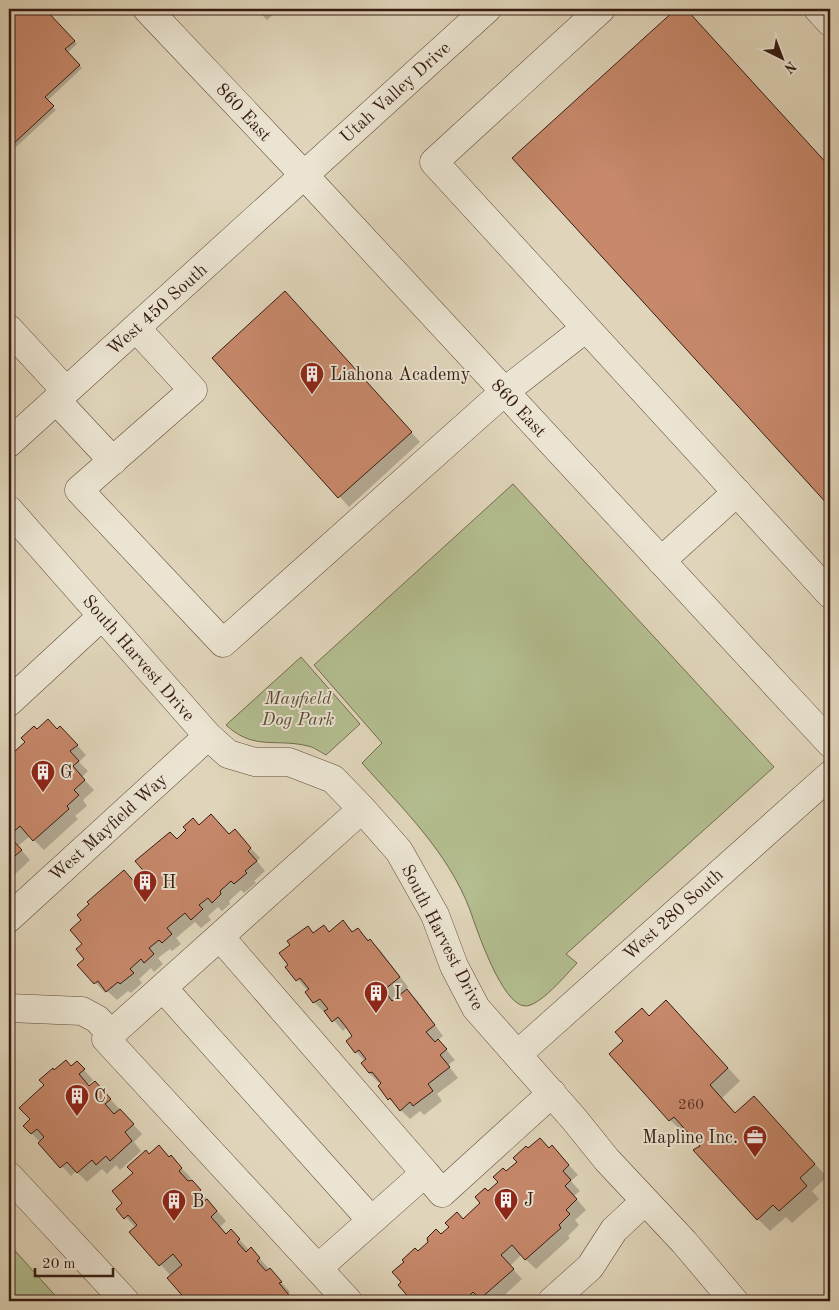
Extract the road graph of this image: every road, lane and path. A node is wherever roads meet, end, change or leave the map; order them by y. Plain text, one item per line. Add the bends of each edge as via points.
1 (147, 9) edge
2 (487, 9) edge
3 (601, 9) edge
4 (818, 9) edge
5 (830, 22) edge
6 (304, 175) junction
7 (136, 328) junction
8 (586, 328) junction
9 (9, 330) edge
10 (504, 392) junction
11 (61, 396) junction
12 (9, 443) edge
13 (113, 461) junction
14 (737, 492) junction
15 (9, 510) edge
16 (661, 561) junction
17 (830, 594) edge
18 (102, 616) junction
19 (9, 702) edge
20 (208, 736) junction
21 (830, 741) edge
22 (830, 775) edge
23 (362, 810) junction
24 (9, 918) edge
25 (221, 938) junction
26 (164, 988) junction
27 (9, 1008) edge
28 (112, 1034) junction
29 (518, 1054) junction
30 (552, 1093) junction
31 (425, 1173) junction
32 (9, 1176) edge
33 (645, 1201) junction
34 (371, 1220) junction
35 (318, 1268) junction
36 (125, 1301) edge
37 (348, 1301) edge
38 (552, 1301) edge
39 (734, 1301) edge

1 - 6 street, 860 East
2 - 6 street, Utah Valley Drive
3 - 8 street via 434,162
4 - 5 street
6 - 7 street, West 450 South
6 - 10 street, 860 East
7 - 11 street, West 450 South
7 - 13 street via 193,390
8 - 10 street
8 - 14 street
9 - 11 street
10 - 13 street via 223,643 79,490
10 - 16 street, 860 East
11 - 12 street, West 450 South
11 - 13 street
14 - 16 street
14 - 17 street
15 - 18 street, South Harvest Drive
16 - 21 street, 860 East
18 - 19 street
18 - 20 street, South Harvest Drive
20 - 23 street, South Harvest Drive via 228,754 255,762 290,762 333,779
20 - 24 street, West Mayfield Way
22 - 29 street, West 280 South
23 - 25 street
23 - 29 street, South Harvest Drive via 399,850 435,914 454,966 476,1008
25 - 26 street
25 - 31 street
26 - 28 street
26 - 34 street
27 - 28 street via 82,1011 97,1019
28 - 35 street via 106,1039
29 - 30 street, South Harvest Drive
30 - 31 street via 442,1193
30 - 33 street, South Harvest Drive
31 - 34 street
32 - 36 street
33 - 38 street via 614,1230 590,1267
33 - 39 street, South Harvest Drive
34 - 35 street
35 - 37 street

